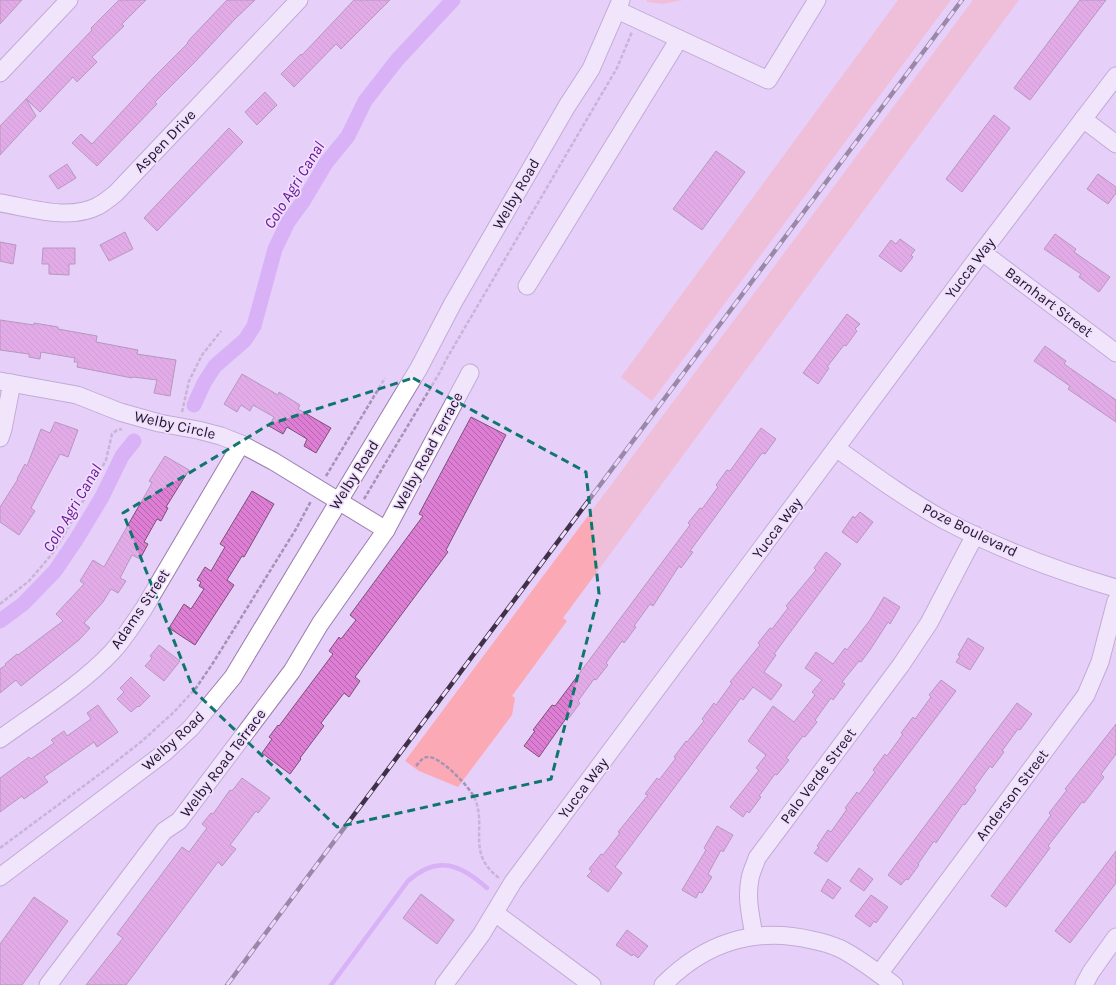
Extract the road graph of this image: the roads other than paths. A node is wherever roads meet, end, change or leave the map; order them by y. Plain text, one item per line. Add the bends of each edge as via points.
1 (69, 0) edge
2 (299, 0) edge
3 (817, 0) edge
4 (619, 5) edge
5 (680, 39) junction
6 (0, 73) edge
7 (1116, 76) edge
8 (1083, 119) junction
9 (1116, 144) edge
10 (0, 203) edge
11 (982, 252) junction
12 (526, 286) dead end
13 (1116, 353) edge
14 (470, 373) dead end
15 (6, 382) edge
16 (0, 438) edge
17 (241, 444) junction
18 (836, 448) junction
19 (338, 502) junction
20 (386, 530) junction
21 (975, 535) junction
22 (1116, 588) edge
23 (1116, 601) edge
24 (0, 739) edge
25 (0, 877) edge
26 (495, 913) junction
27 (754, 936) junction
28 (1116, 937) edge
29 (879, 974) junction
30 (48, 985) edge
31 (444, 985) edge
32 (592, 985) edge
33 (663, 985) edge
34 (894, 985) edge
35 (1084, 985) edge

1 - 6 street
2 - 10 street, Aspen Drive via 107,200 88,210 68,213
3 - 5 street via 768,80
4 - 5 street via 637,19
4 - 19 street, Welby Road via 591,69 566,106 452,303 419,368
5 - 12 street
7 - 8 street, Yucca Way
8 - 9 street
8 - 11 street, Yucca Way
11 - 13 street, Barnhart Street
11 - 18 street, Yucca Way
14 - 20 street, Welby Road Terrace
15 - 16 street via 3,429
15 - 17 street, Welby Circle via 77,395 120,412 221,436
17 - 19 street, Welby Circle
17 - 24 street, Adams Street via 143,610 112,652 91,671
18 - 21 street, Poze Boulevard via 897,491 944,520
18 - 26 street, Yucca Way via 510,887
19 - 20 street
19 - 25 street, Welby Road via 233,677 191,728 127,783
20 - 30 street, Welby Road Terrace via 320,624 292,671 179,821 164,831
21 - 22 street, Poze Boulevard via 1053,568
21 - 27 street, Palo Verde Street via 929,623 757,858 748,894
23 - 29 street, Anderson Street via 1100,662 1086,695
26 - 31 street, Yucca Way
26 - 32 street
27 - 29 street via 772,934 829,944 853,956
27 - 33 street via 726,942 711,949 674,973
28 - 35 street
29 - 34 street

